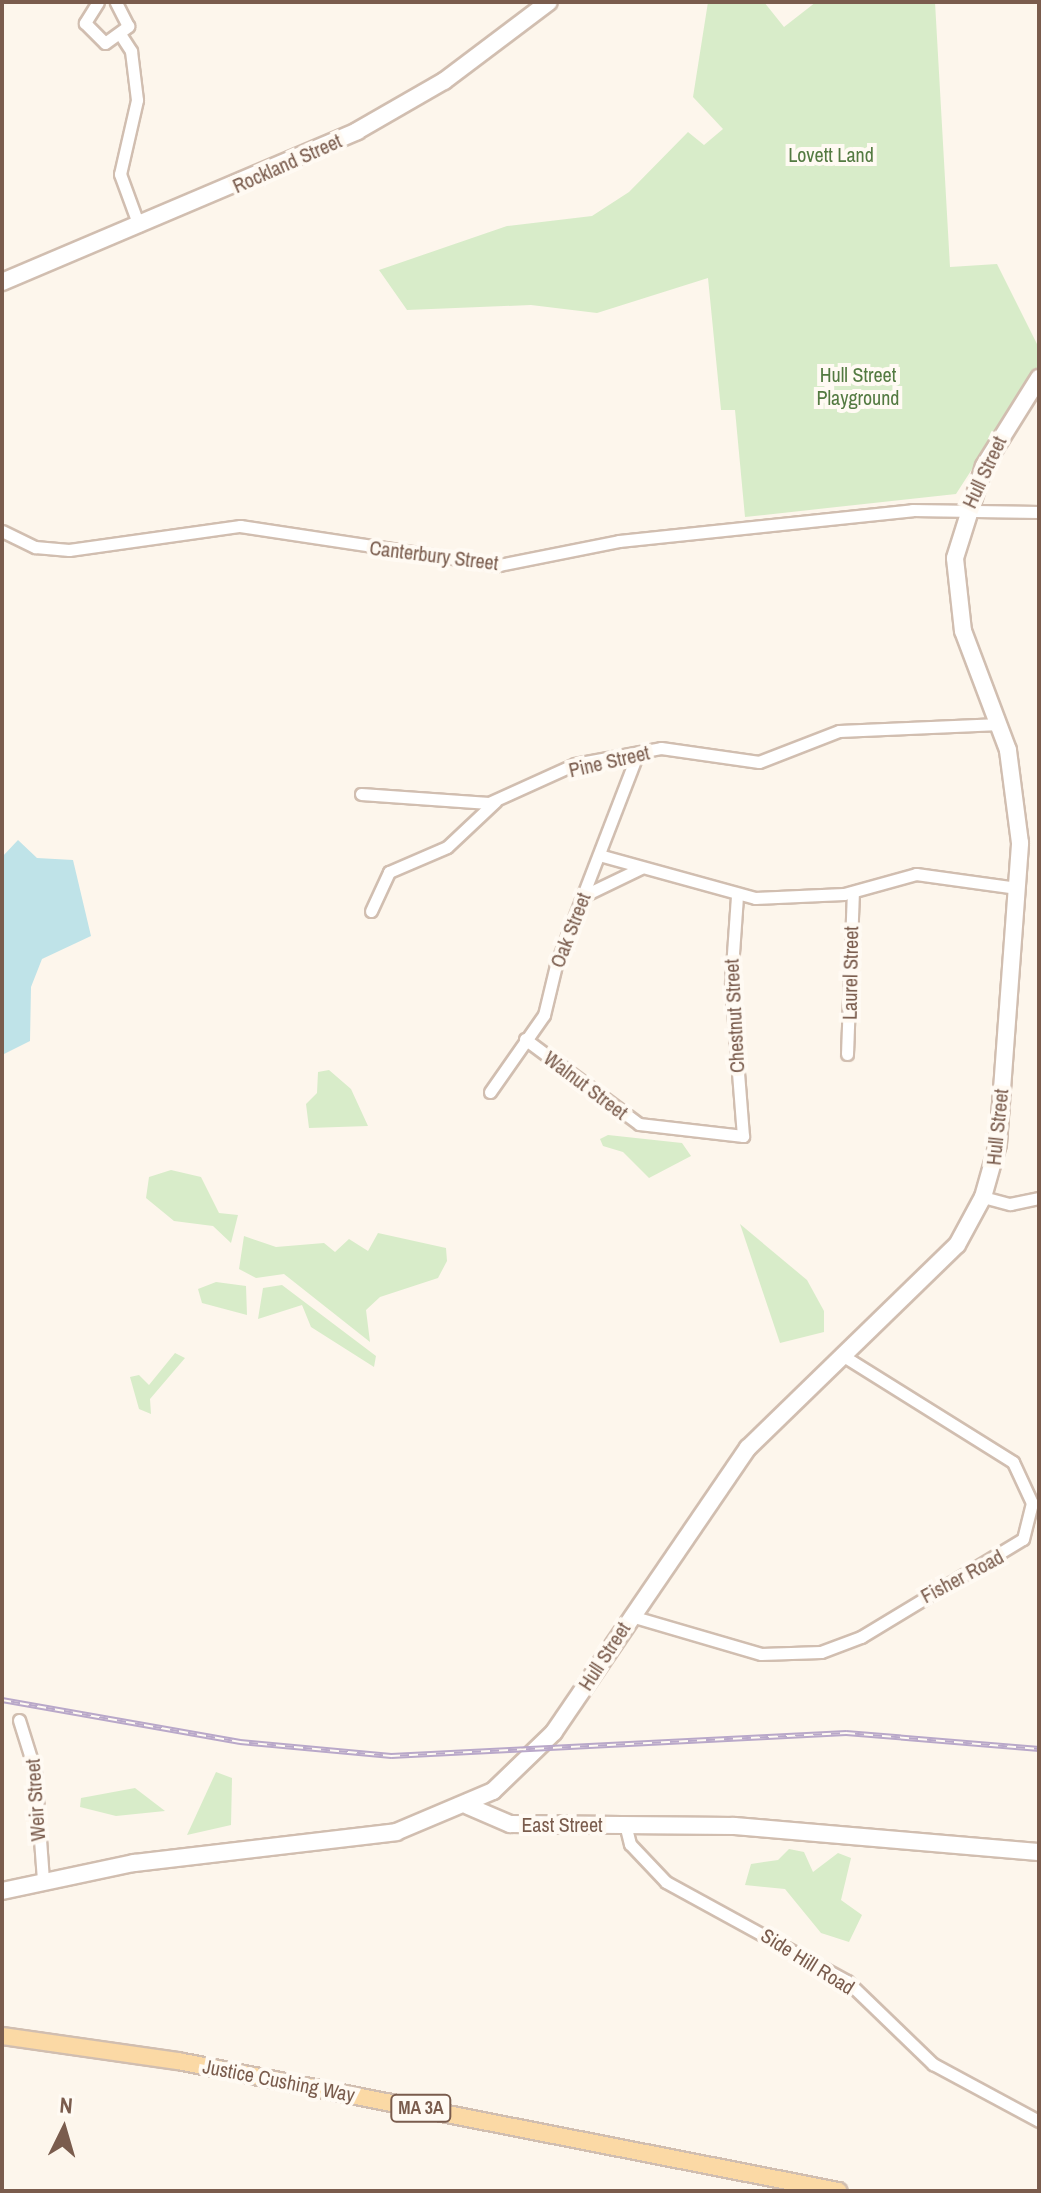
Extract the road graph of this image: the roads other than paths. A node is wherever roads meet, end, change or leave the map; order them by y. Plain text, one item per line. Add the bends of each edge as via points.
1 (98, 2) edge
2 (116, 2) edge
3 (549, 2) edge
4 (122, 37) junction
5 (139, 226) junction
6 (2, 282) edge
7 (1039, 378) edge
8 (966, 509) junction
9 (1039, 512) edge
10 (2, 531) edge
11 (1000, 724) junction
12 (636, 758) junction
13 (361, 794) dead end
14 (496, 802) junction
15 (599, 855) junction
16 (641, 868) junction
17 (1017, 888) junction
18 (853, 892) junction
19 (737, 896) junction
20 (580, 899) junction
21 (371, 911) dead end
22 (525, 1039) junction
23 (847, 1054) dead end
24 (490, 1092) dead end
25 (743, 1136) joint
26 (983, 1197) junction
27 (1039, 1198) edge
28 (842, 1355) junction
29 (631, 1616) junction
30 (19, 1720) dead end
31 (492, 1792) junction
32 (468, 1806) junction
33 (510, 1824) junction
34 (625, 1824) junction
35 (1039, 1852) edge
36 (43, 1881) junction
37 (2, 1891) edge
38 (2, 2036) edge
39 (1039, 2121) edge
40 (838, 2191) edge

1 - 4 street via 86,17 89,34 105,43
2 - 4 street via 129,20
3 - 5 main road, Rockland Street via 383,118
4 - 5 street via 132,56 137,100 120,174
5 - 6 main road, Rockland Street
7 - 8 main road, Hull Street via 1002,431
8 - 9 street, Canterbury Street
8 - 10 street, Canterbury Street via 644,538 499,565 240,526 69,550 35,547
8 - 11 main road, Hull Street via 956,596
11 - 12 street, Pine Street via 839,731 759,762 666,748
11 - 17 main road, Hull Street via 1018,800
12 - 14 street, Pine Street via 575,764
12 - 15 street, Oak Street
13 - 14 street, Pine Street
14 - 21 street via 447,847 383,877
15 - 16 street
15 - 20 street, Oak Street
16 - 19 street
16 - 20 street
17 - 18 street via 916,874
17 - 26 main road, Hull Street via 1000,1129
18 - 19 street
18 - 23 street, Laurel Street
19 - 25 street, Chestnut Street via 730,970
20 - 22 street, Oak Street via 544,1015
22 - 24 street, Oak Street
22 - 25 street, Walnut Street via 639,1124
26 - 27 street via 1010,1204
26 - 28 main road, Hull Street via 937,1269
28 - 29 main road, Hull Street via 738,1459
28 - 29 street, Fisher Road via 1013,1462 1032,1503 1023,1539 861,1637 821,1652 761,1654
29 - 31 main road, Hull Street via 547,1740
30 - 36 street, Weir Street via 35,1771
31 - 32 main road, Hull Street
31 - 33 main road
32 - 33 main road, East Street
32 - 36 main road via 385,1834 172,1857
33 - 34 main road, East Street
34 - 35 main road, East Street
34 - 39 street, Side Hill Road via 630,1844 666,1882 847,1981 933,2064
36 - 37 main road
38 - 40 main road, Justice Cushing Way / MA 3A via 178,2061

